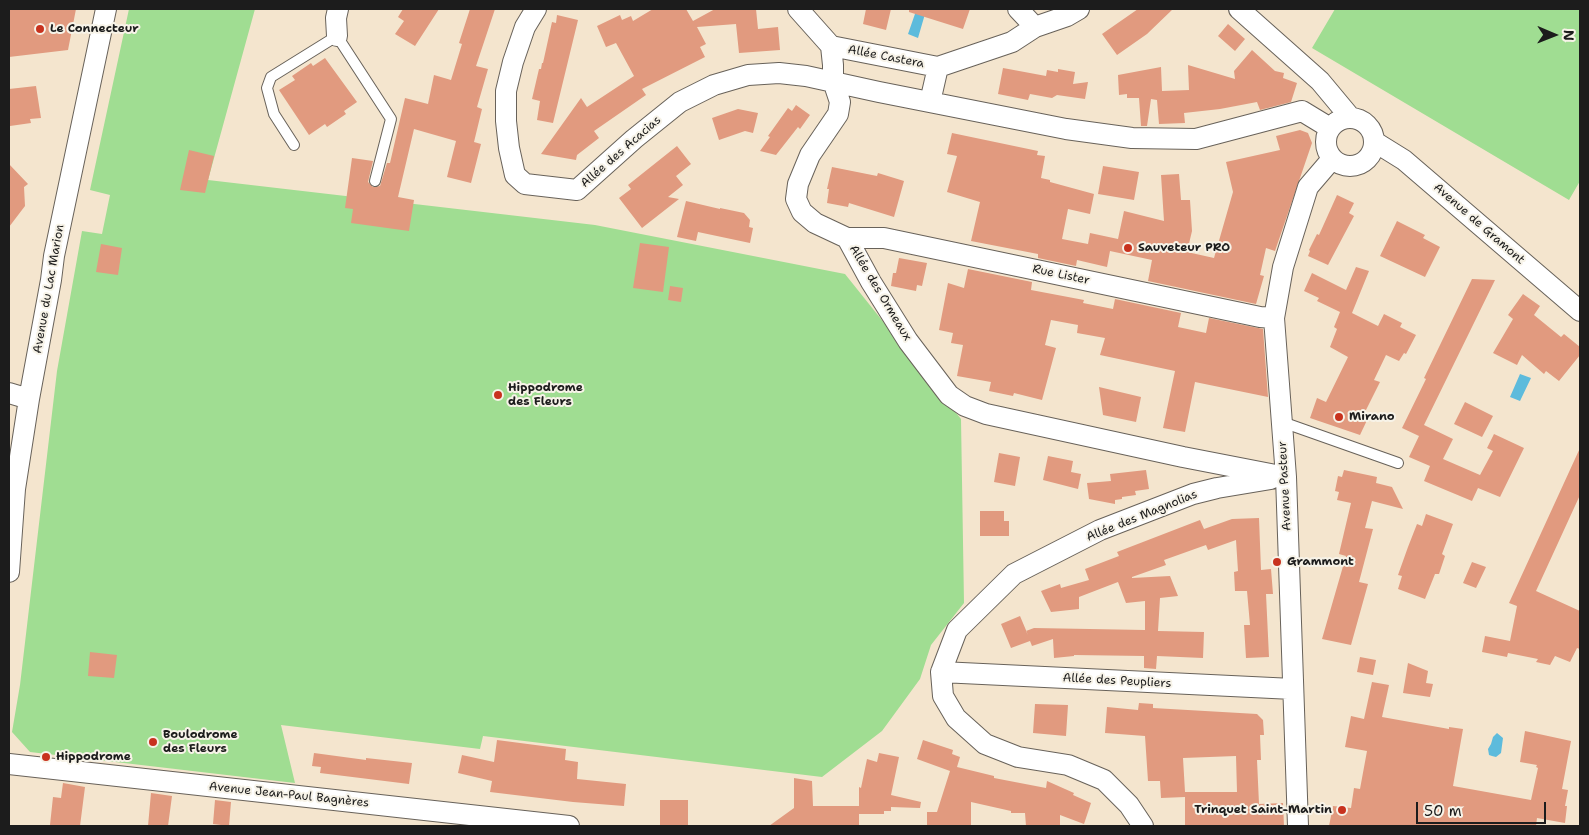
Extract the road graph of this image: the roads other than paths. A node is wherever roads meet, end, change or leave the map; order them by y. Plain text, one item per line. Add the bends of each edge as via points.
1 (106, 9) edge
2 (338, 9) edge
3 (536, 9) edge
4 (798, 9) edge
5 (1018, 9) edge
6 (1079, 9) edge
7 (1239, 9) edge
8 (1035, 27) junction
9 (337, 36) junction
10 (831, 46) junction
11 (938, 66) junction
12 (833, 81) junction
13 (1320, 81) junction
14 (930, 102) junction
15 (1302, 111) junction
16 (1350, 117) junction
17 (1330, 128) junction
18 (1375, 142) junction
19 (294, 145) dead end
20 (1332, 159) junction
21 (375, 181) dead end
22 (847, 238) junction
23 (1580, 311) edge
24 (1274, 318) junction
25 (9, 393) edge
26 (29, 399) junction
27 (1282, 422) junction
28 (1398, 463) dead end
29 (1286, 477) junction
30 (12, 488) edge
31 (9, 572) edge
32 (941, 672) junction
33 (1293, 689) junction
34 (9, 764) edge
35 (569, 826) edge
36 (1143, 826) edge
37 (1298, 826) edge

1 - 26 street, Avenue du Lac Marion via 54,256
2 - 9 street
3 - 12 street, Allée des Acacias via 525,27 506,91 509,148 515,175 525,184 577,190 680,102 714,85 748,75 779,73
4 - 10 street
5 - 8 street
6 - 8 street, Allée Castera
7 - 13 street
8 - 11 street, Allée Castera via 1012,42
9 - 19 lane via 271,77 267,88 274,114
9 - 21 lane via 391,119
10 - 11 street, Allée Castera
10 - 12 street
11 - 14 street
12 - 14 street
12 - 22 street, Allée des Ormeaux via 840,102 838,114 810,154 798,184 796,199 802,212 815,223
13 - 15 street
13 - 16 street
14 - 15 street via 1066,130 1132,138 1196,139
15 - 17 street
16 - 17 street via 1342,118
16 - 18 street via 1358,118 1370,127
17 - 20 street via 1326,144
18 - 20 street via 1371,156 1359,165 1345,166
18 - 23 street, Avenue de Gramont via 1404,160
20 - 24 street, Avenue Pasteur via 1308,187 1283,267
22 - 24 street, Rue Lister via 884,238
22 - 29 street, Allée des Ormeaux via 908,341 948,394 965,406 986,414
24 - 27 street, Avenue Pasteur
25 - 26 street
26 - 30 street, Avenue du Lac Marion
27 - 28 lane
27 - 29 street, Avenue Pasteur
29 - 32 street, Allée des Magnolias via 1193,494 1100,530 1014,574 957,630
29 - 33 street, Avenue Pasteur
30 - 31 street, Avenue du Lac Marion
32 - 33 street, Allée des Peupliers
32 - 36 street, Allée des Magnolias via 943,696 956,718 985,744 1018,757 1068,765 1104,780 1129,804
33 - 37 street, Avenue Pasteur
34 - 35 street, Avenue Jean-Paul Bagnères

